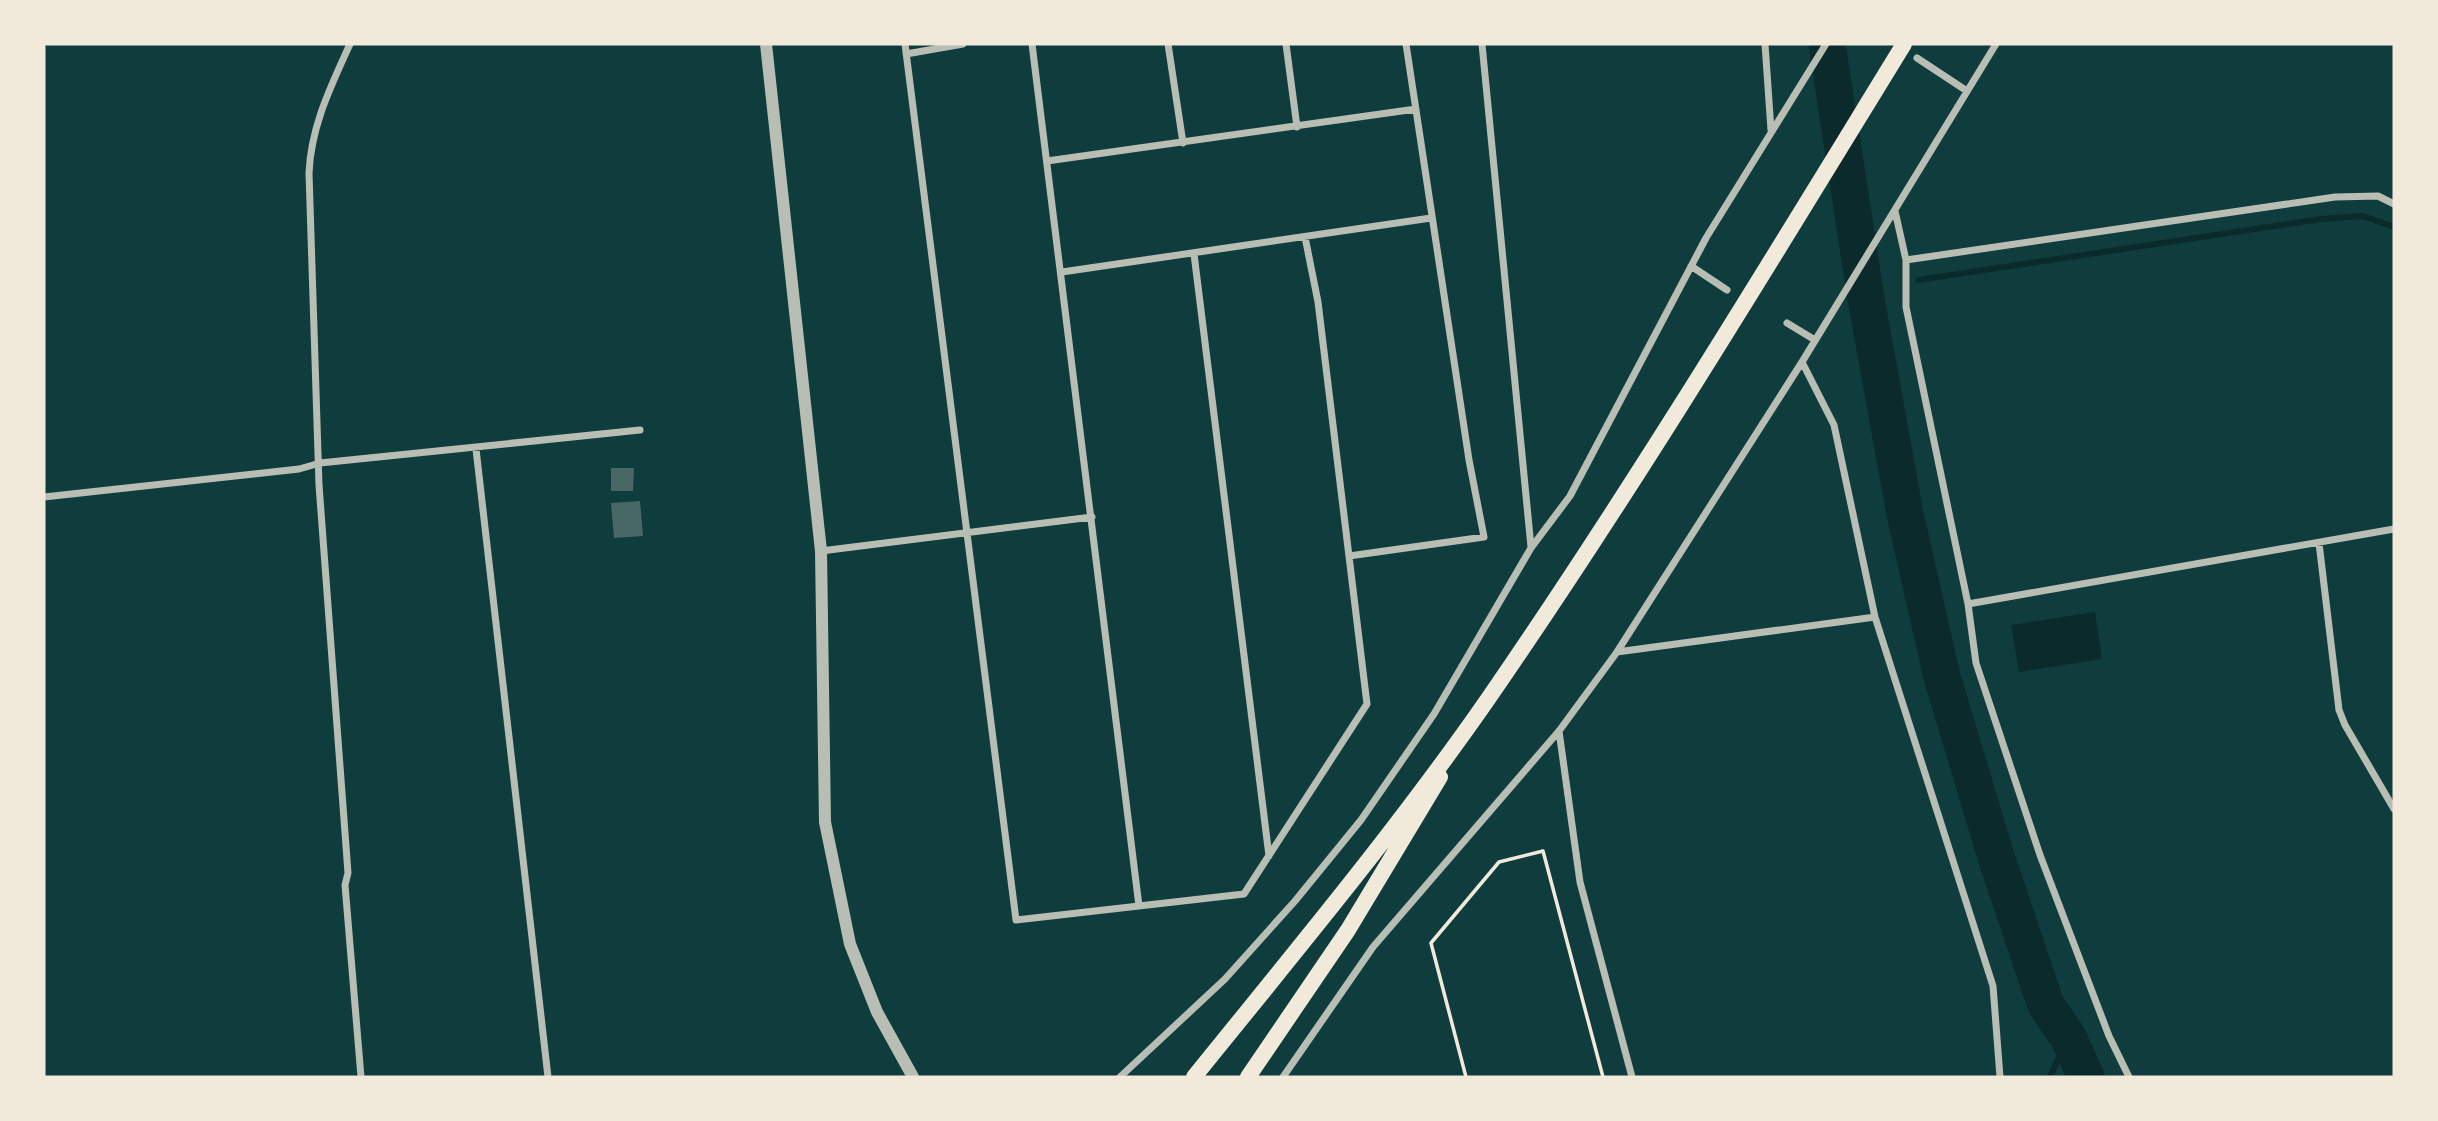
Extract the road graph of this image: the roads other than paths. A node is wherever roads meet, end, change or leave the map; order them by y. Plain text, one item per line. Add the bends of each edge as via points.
1 (350, 44) edge
2 (766, 44) edge
3 (905, 44) edge
4 (962, 44) edge
5 (1032, 44) edge
6 (1168, 44) edge
7 (1286, 44) edge
8 (1406, 44) edge
9 (1482, 44) edge
10 (1765, 44) edge
11 (1826, 44) edge
12 (1904, 44) edge
13 (1996, 44) edge
14 (906, 54) junction
15 (1917, 58) dead end
16 (1967, 91) junction
17 (1416, 109) junction
18 (1297, 127) junction
19 (1771, 131) junction
20 (1183, 143) junction
21 (1048, 161) junction
22 (2394, 204) edge
23 (1895, 210) junction
24 (1431, 218) junction
25 (1305, 237) junction
26 (1194, 254) junction
27 (1906, 260) junction
28 (1691, 266) junction
29 (1062, 272) junction
30 (1727, 290) dead end
31 (1787, 324) dead end
32 (1815, 340) junction
33 (1802, 362) junction
34 (640, 430) dead end
35 (476, 449) junction
36 (320, 463) junction
37 (44, 497) edge
38 (1092, 517) junction
39 (2394, 529) edge
40 (965, 535) junction
41 (2319, 542) junction
42 (1531, 548) junction
43 (821, 551) junction
44 (1349, 556) junction
45 (1968, 604) junction
46 (1875, 617) junction
47 (1617, 652) junction
48 (1487, 700) junction
49 (1559, 731) junction
50 (2394, 809) edge
51 (1269, 856) junction
52 (1139, 906) junction
53 (361, 1077) edge
54 (548, 1077) edge
55 (914, 1077) edge
56 (1120, 1077) edge
57 (1194, 1077) edge
58 (1248, 1077) edge
59 (1283, 1077) edge
60 (1632, 1077) edge
61 (2000, 1077) edge
62 (2129, 1077) edge

1 - 36 street via 323,103 310,147
2 - 43 street
3 - 14 street
4 - 14 street
5 - 21 street
6 - 20 street
7 - 18 street
8 - 17 street
9 - 42 street
10 - 19 street
11 - 19 street
12 - 48 highway via 1689,393
13 - 16 street
14 - 40 street
15 - 16 street
16 - 23 street
17 - 18 street
17 - 24 street
18 - 20 street
19 - 28 street
20 - 21 street
21 - 29 street
22 - 27 street via 2378,196 2335,197
23 - 27 street
23 - 32 street
24 - 25 street
24 - 44 street via 1484,537
25 - 26 street
25 - 44 street via 1318,302
26 - 29 street
26 - 51 street
27 - 45 street via 1906,307
28 - 30 street
28 - 42 street via 1570,496
29 - 38 street
31 - 32 street
32 - 33 street
33 - 46 street via 1834,425
33 - 47 street
34 - 35 street
35 - 36 street
35 - 54 street
36 - 37 street
36 - 53 street
38 - 40 street
38 - 52 street
39 - 41 street
40 - 43 street
40 - 52 street via 1016,920
41 - 45 street
41 - 50 street via 2339,709
42 - 56 street via 1434,714 1361,820 1225,979
43 - 55 street via 825,822 837,892 850,944 877,1012
44 - 51 street via 1367,704
45 - 62 street via 1976,663 2040,855
46 - 47 street
46 - 61 street via 1993,986
47 - 49 street
48 - 57 highway
48 - 58 highway via 1348,930
49 - 59 street via 1373,947
49 - 60 street via 1580,882
51 - 52 street via 1244,894

